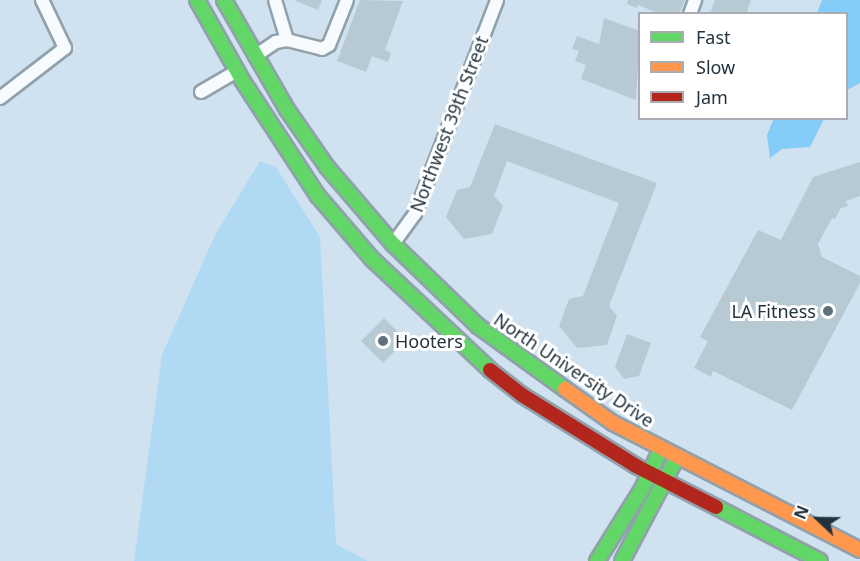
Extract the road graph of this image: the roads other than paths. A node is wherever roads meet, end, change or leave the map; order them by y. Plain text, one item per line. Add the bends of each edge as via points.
1 (42, 0) edge
2 (197, 0) edge
3 (224, 0) edge
4 (275, 0) edge
5 (347, 0) edge
6 (497, 0) edge
7 (213, 28) junction
8 (287, 40) junction
9 (252, 50) junction
10 (239, 76) junction
11 (201, 92) dead end
12 (0, 98) edge
13 (281, 99) junction
14 (393, 244) junction
15 (662, 449) junction
16 (677, 457) junction
17 (650, 474) junction
18 (666, 482) junction
19 (860, 550) edge
20 (597, 561) edge
21 (622, 561) edge
22 (820, 561) edge

1 - 12 street via 65,48
2 - 7 main road
3 - 9 main road, North University Drive
4 - 8 street
5 - 8 street via 329,45 314,48
6 - 14 street, Northwest 39th Street via 415,214
7 - 9 main road via 223,31 232,47
7 - 10 main road
8 - 9 street
9 - 13 main road, North University Drive
10 - 11 street
10 - 13 main road via 259,76 271,95
10 - 17 main road via 318,196 402,290 473,357 522,395
13 - 14 main road, North University Drive via 327,167
14 - 15 main road, North University Drive via 478,326 613,423
15 - 16 main road, North University Drive
15 - 17 main road
16 - 18 main road
16 - 19 main road, North University Drive
17 - 18 main road
17 - 20 main road
18 - 21 main road
18 - 22 main road

